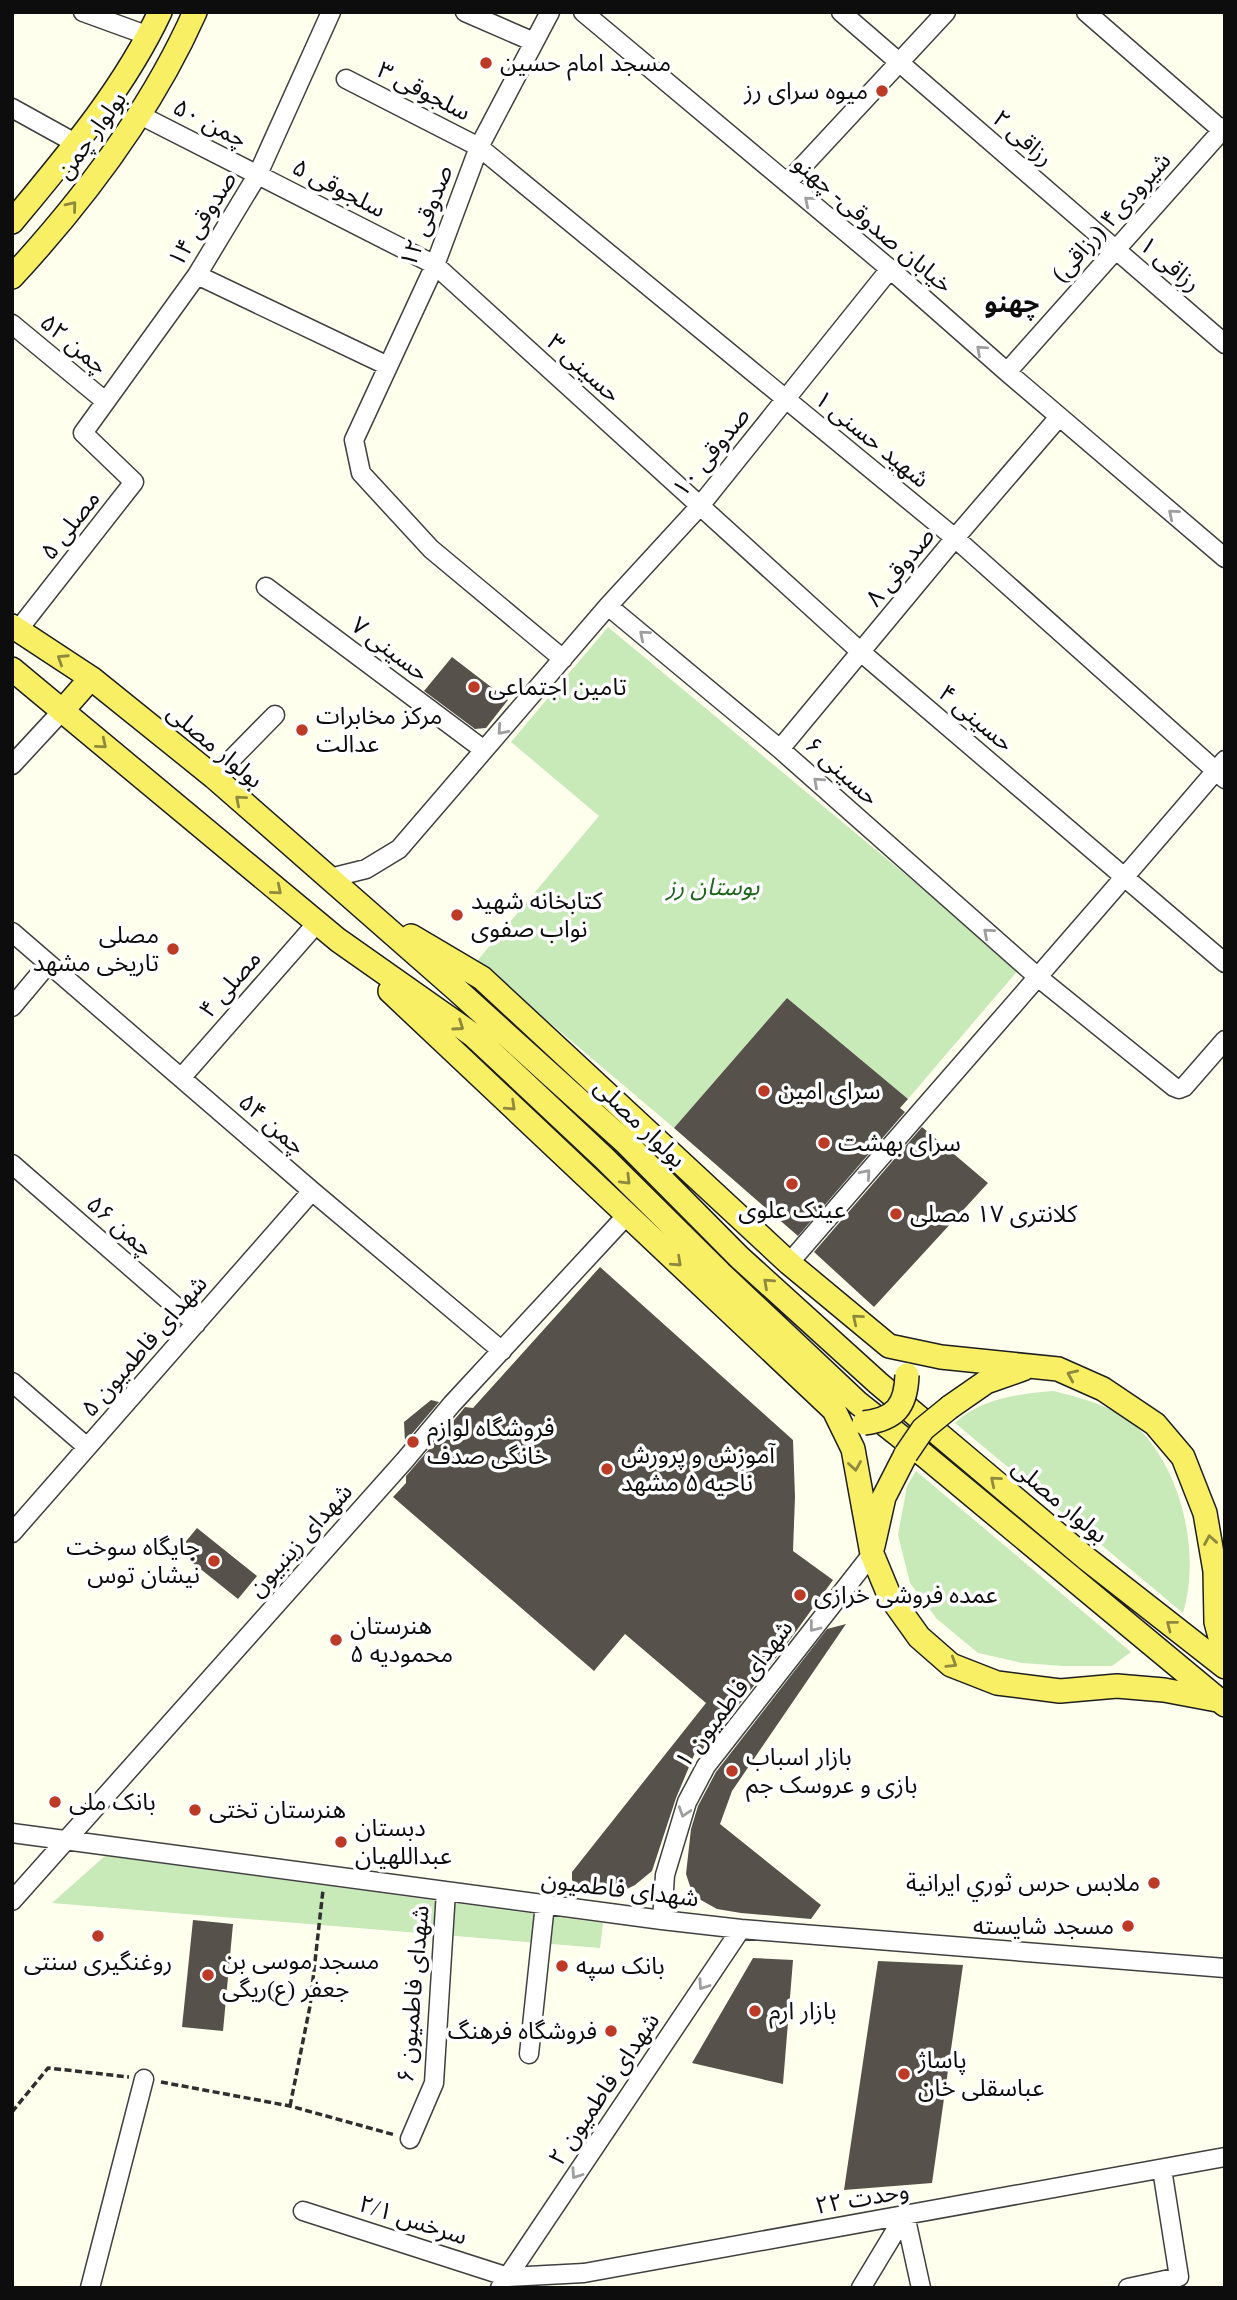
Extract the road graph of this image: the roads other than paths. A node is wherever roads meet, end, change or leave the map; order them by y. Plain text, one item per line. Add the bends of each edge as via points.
1 (83, 12) edge
2 (160, 12) edge
3 (195, 12) edge
4 (331, 12) edge
5 (464, 12) edge
6 (550, 12) edge
7 (583, 12) edge
8 (841, 12) edge
9 (946, 12) edge
10 (1086, 12) edge
11 (149, 36) junction
12 (534, 42) junction
13 (899, 63) junction
14 (346, 79) dead end
15 (12, 108) edge
16 (140, 115) junction
17 (1224, 130) edge
18 (77, 144) junction
19 (479, 147) junction
20 (258, 174) junction
21 (787, 183) junction
22 (12, 223) edge
23 (41, 246) junction
24 (1115, 250) junction
25 (435, 265) junction
26 (890, 269) junction
27 (197, 275) junction
28 (12, 277) edge
29 (12, 324) edge
30 (1225, 344) edge
31 (388, 366) junction
32 (1007, 372) junction
33 (785, 400) junction
34 (105, 401) junction
35 (1059, 417) junction
36 (134, 482) joint
37 (699, 507) junction
38 (955, 538) junction
39 (1225, 558) edge
40 (266, 587) dead end
41 (608, 606) junction
42 (15, 628) edge
43 (862, 653) junction
44 (563, 659) junction
45 (12, 669) edge
46 (91, 678) junction
47 (62, 711) junction
48 (275, 715) dead end
49 (780, 749) junction
50 (484, 750) junction
51 (12, 765) edge
52 (1222, 770) edge
53 (214, 777) junction
54 (1125, 877) junction
55 (330, 878) junction
56 (365, 909) junction
57 (317, 923) junction
58 (12, 932) edge
59 (338, 940) junction
60 (1225, 963) edge
61 (48, 964) junction
62 (1039, 978) junction
63 (12, 1007) edge
64 (1225, 1040) edge
65 (181, 1078) junction
66 (12, 1164) edge
67 (312, 1191) junction
68 (627, 1214) junction
69 (789, 1263) junction
70 (196, 1324) junction
71 (890, 1346) junction
72 (502, 1351) junction
73 (1029, 1367) junction
74 (12, 1382) edge
75 (834, 1410) junction
76 (87, 1447) junction
77 (12, 1533) edge
78 (872, 1553) junction
79 (1225, 1656) edge
80 (1225, 1667) edge
81 (1222, 1703) edge
82 (12, 1833) edge
83 (67, 1839) junction
84 (446, 1891) junction
85 (12, 1901) edge
86 (545, 1904) junction
87 (662, 1920) junction
88 (741, 1929) junction
89 (1225, 1968) edge
90 (529, 2054) dead end
91 (144, 2079) road end
92 (410, 2139) road end
93 (1225, 2157) edge
94 (1162, 2169) junction
95 (303, 2211) dead end
96 (905, 2215) junction
97 (504, 2282) edge
98 (90, 2288) edge
99 (861, 2288) edge
100 (921, 2288) edge
101 (1128, 2288) edge

1 - 11 street
2 - 11 main road, بولوار چمن
3 - 16 main road, بولوار چمن
4 - 20 street, صدوقی ۱۴
5 - 12 street
6 - 12 street, صدوقی ۱۲
7 - 21 street, خیابان صدوقی- چهنو
8 - 13 street, رزاقی ۲
9 - 13 street
10 - 17 street
11 - 18 main road, بولوار چمن
12 - 19 street, صدوقی ۱۲
13 - 21 street
13 - 24 street, رزاقی ۲
14 - 19 street, سلجوقی ۳
15 - 18 street
16 - 20 street, چمن ۵۰
23 -> 16 main road, بولوار چمن
17 - 24 street, شیرودی۴ (رزاقی)
18 - 22 main road, بولوار چمن
19 - 25 street, صدوقی ۱۲
19 - 33 street, شهید حسنی ۱
20 - 25 street, سلجوقی ۵
20 - 27 street, صدوقی ۱۴
26 -> 21 street, خیابان صدوقی- چهنو
22 - 23 main road
23 - 28 main road, بولوار چمن
24 - 30 street, رزاقی ۱
24 - 32 street, شیرودی۴ (رزاقی)
25 - 31 street, صدوقی ۱۲
25 - 37 street, حسینی ۳
32 -> 26 street, خیابان صدوقی- چهنو
26 - 33 street, صدوقی ۱۰
27 - 31 street
27 - 34 street, صدوقی ۱۴
29 - 34 street, چمن ۵۲
31 - 44 street, صدوقی ۱۲ via 354,440 361,473 431,549
32 - 35 street, خیابان صدوقی- چهنو
33 - 37 street, صدوقی ۱۰
33 - 38 street, شهید حسنی ۱
34 - 36 street, صدوقی ۱۴ via 83,433
35 - 38 street, صدوقی ۸
39 -> 35 street, خیابان صدوقی- چهنو
36 - 42 street, مصلی ۵
37 - 41 street, صدوقی ۱۰
37 - 43 street, حسینی ۴
38 - 43 street, صدوقی ۸
38 - 52 street, شهید حسنی ۱
40 - 50 street, حسینی ۷
41 - 44 street, صدوقی ۱۰
49 -> 41 street, حسینی ۶
46 -> 42 main road, بولوار مصلی
43 - 49 street, صدوقی ۸
43 - 54 street, حسینی ۴
44 -> 50 street, صدوقی ۱۰
45 - 47 main road, بولوار مصلی
46 - 47 main road
46 - 53 main road, بولوار مصلی
47 - 51 street
47 -> 57 main road, بولوار مصلی
48 - 53 street
62 -> 49 street, حسینی ۶
50 - 55 street, صدوقی ۱۰ via 399,849 366,869
52 - 54 street
55 -> 53 main road, بولوار مصلی
54 - 60 street, حسینی ۴
54 - 62 street
55 - 56 main road, بولوار مصلی
56 - 69 main road via 482,978
80 -> 56 main road, بولوار مصلی via 1087,1559 878,1383 739,1257 625,1142
57 - 59 main road, بولوار مصلی
57 - 65 street, مصلی ۴
58 - 61 street, چمن ۵۴
59 -> 68 main road
59 -> 81 main road, بولوار مصلی via 472,1035 858,1403
61 - 63 street
61 - 65 street, چمن ۵۴
62 - 64 street, حسینی ۶ via 1179,1089
69 -> 62 street
65 - 67 street, چمن ۵۴
66 - 70 street, چمن ۵۶
67 - 70 street, شهدای فاطمیون ۵
67 - 72 street, چمن ۵۴
68 - 72 street, شهدای زینبیون
68 -> 75 main road
71 -> 69 main road
70 - 76 street, شهدای فاطمیون ۵
71 - 73 main road
71 - 75 main road, bridge via 907,1375 906,1393 897,1410 882,1420 863,1423
72 - 83 street, شهدای زینبیون
73 - 78 main road, bridge via 986,1382 923,1429 884,1497
79 -> 73 main road via 1216,1622 1215,1572 1205,1513 1183,1457 1155,1424 1103,1389 1058,1369
74 - 76 street
75 -> 78 main road via 853,1449
76 - 77 street, شهدای فاطمیون ۵
78 -> 81 main road via 889,1595 919,1637 951,1665 998,1683 1060,1691 1117,1686 1164,1690
78 -> 87 street, شهدای فاطمیون ۱ via 706,1766 687,1802 665,1875
82 - 83 street, شهدای فاطمیون
83 - 84 street, شهدای فاطمیون
83 - 85 street, شهدای زینبیون
84 - 86 street, شهدای فاطمیون
84 - 92 street, شهدای فاطمیون ۶ via 434,2083
86 - 87 street, شهدای فاطمیون
86 - 90 street
87 - 88 street, شهدای فاطمیون
88 - 89 street, شهدای فاطمیون
88 -> 97 street, شهدای فاطمیون ۲
91 - 98 street
93 - 94 street, وحدت ۲۲
94 - 96 street, وحدت ۲۲
94 - 101 street via 1179,2277
95 - 97 street, سرخس ۲/۱
96 - 97 street, وحدت ۲۲ via 584,2273
96 - 99 street
96 - 100 street

